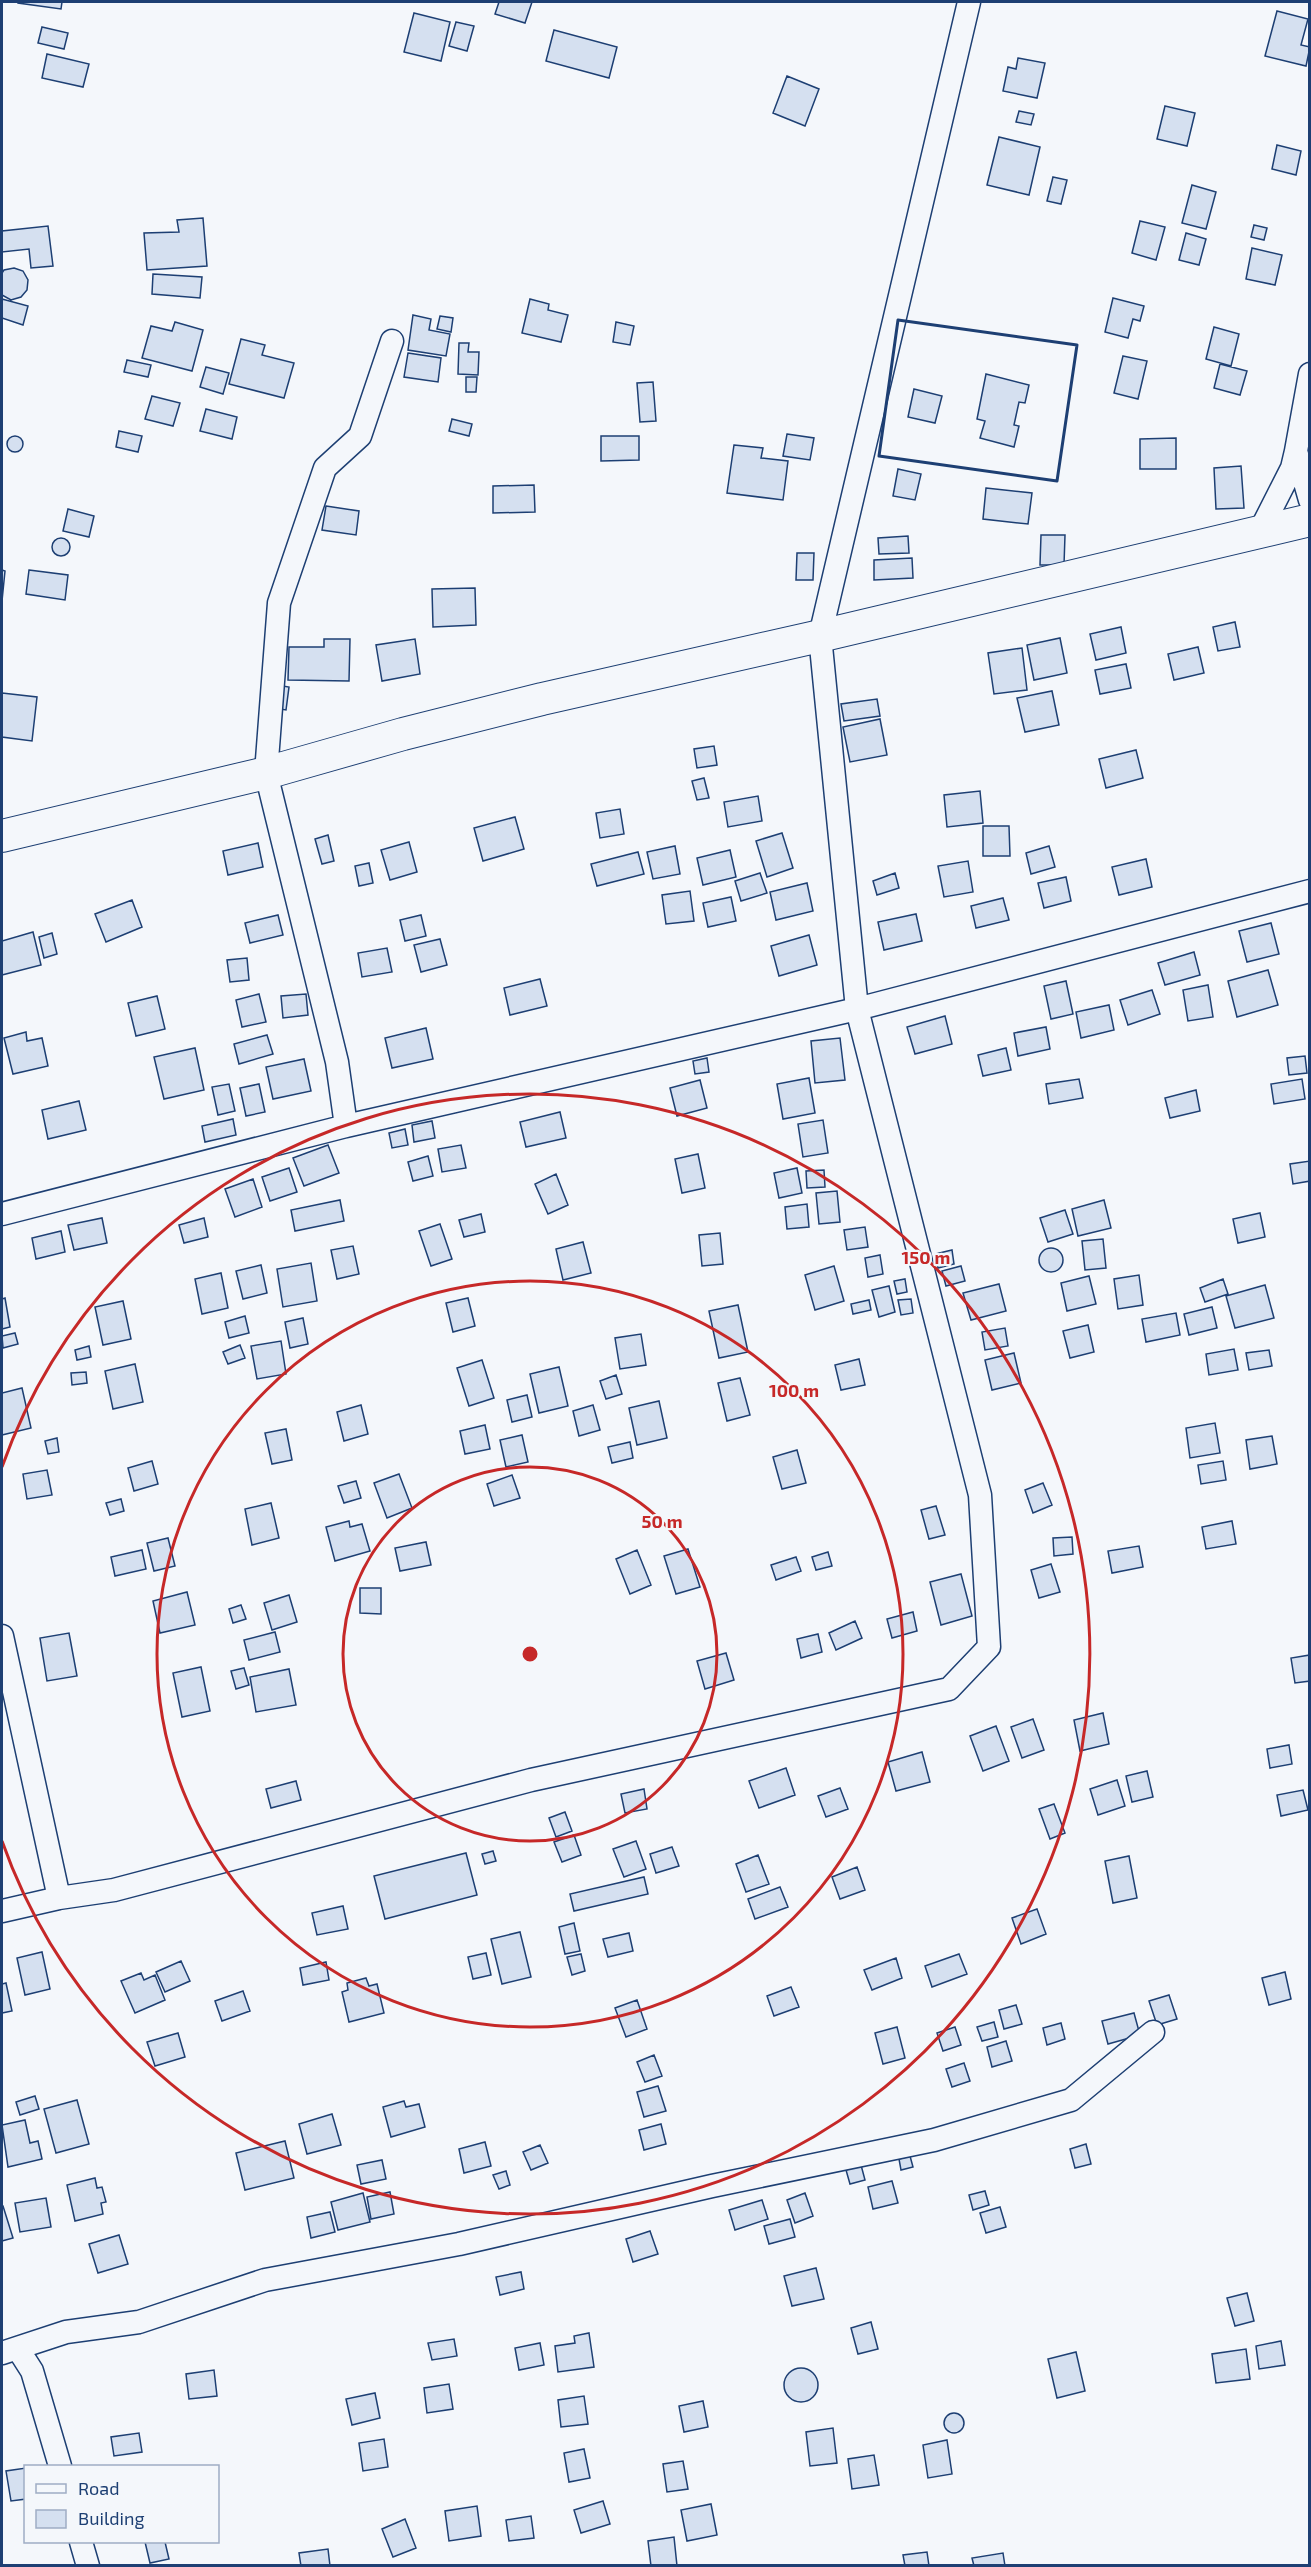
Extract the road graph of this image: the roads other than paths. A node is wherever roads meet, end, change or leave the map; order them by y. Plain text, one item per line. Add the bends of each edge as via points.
1 (969, 2) edge
2 (392, 341) dead end
3 (1310, 374) edge
4 (1296, 451) junction
5 (1310, 500) edge
6 (1310, 520) edge
7 (1260, 531) junction
8 (820, 636) junction
9 (266, 773) junction
10 (2, 836) edge
11 (1310, 891) edge
12 (856, 1009) junction
13 (346, 1126) junction
14 (2, 1214) edge
15 (2, 1636) edge
16 (59, 1898) junction
17 (2, 1911) edge
18 (1153, 2032) dead end
19 (10, 2351) edge
20 (60, 2465) edge
21 (82, 2543) edge
22 (88, 2565) edge

1 - 8 street
2 - 9 street via 360,436 325,468 279,603
3 - 4 street
4 - 5 street
4 - 7 street via 1292,468
6 - 7 street
7 - 8 street
8 - 9 street via 542,699
8 - 12 street
9 - 10 street
9 - 13 street via 337,1062
11 - 12 street
12 - 13 street
12 - 16 street via 980,1496 989,1647 949,1689 531,1780 114,1890
13 - 14 street
15 - 16 street
16 - 17 street
18 - 19 street via 1071,2100 934,2140 459,2244 265,2280 139,2322 66,2332
19 - 20 street via 32,2372
21 - 22 street

